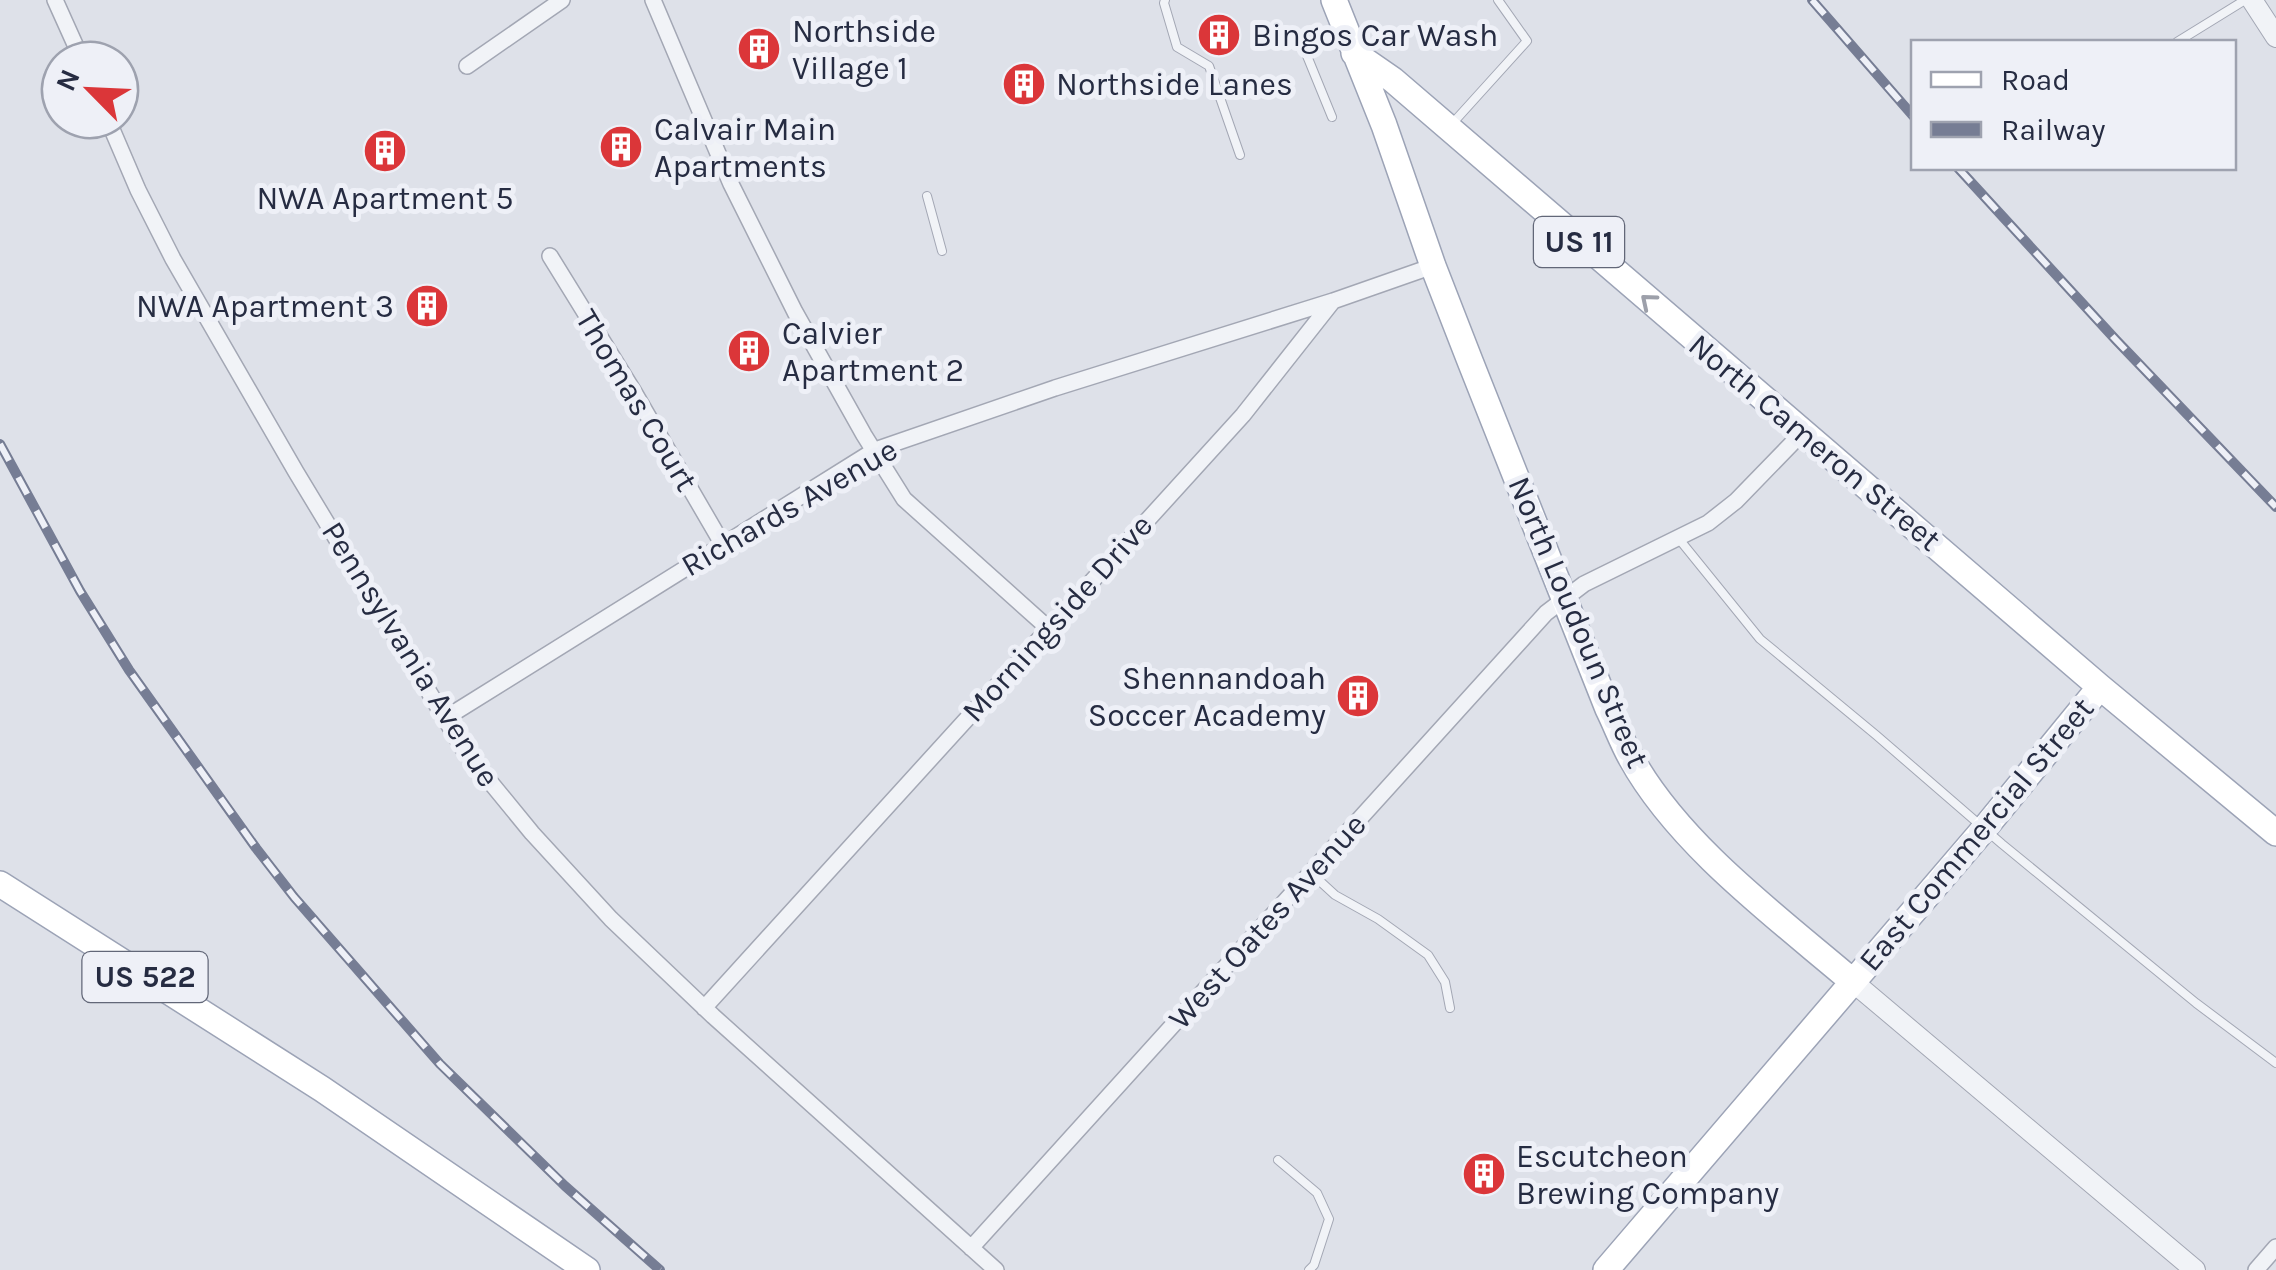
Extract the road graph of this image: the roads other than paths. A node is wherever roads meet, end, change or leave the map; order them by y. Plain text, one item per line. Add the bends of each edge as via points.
1 (55, 0) edge
2 (562, 0) edge
3 (653, 0) edge
4 (1166, 0) edge
5 (1334, 0) edge
6 (1498, 0) edge
7 (2249, 0) edge
8 (2276, 37) edge
9 (73, 40) edge
10 (2180, 40) edge
11 (1349, 41) junction
12 (467, 66) dead end
13 (1400, 87) junction
14 (1374, 98) junction
15 (1332, 117) dead end
16 (1448, 129) junction
17 (117, 140) edge
18 (1240, 154) dead end
19 (927, 196) dead end
20 (942, 252) dead end
21 (550, 256) dead end
22 (1433, 266) junction
23 (1334, 302) junction
24 (1803, 432) junction
25 (875, 450) junction
26 (1678, 539) junction
27 (723, 545) junction
28 (1565, 596) junction
29 (1048, 628) junction
30 (2100, 687) junction
31 (444, 718) junction
32 (1984, 829) junction
33 (2276, 833) edge
34 (1311, 873) junction
35 (0, 884) edge
36 (0, 892) edge
37 (34, 906) junction
38 (1852, 981) junction
39 (704, 1008) junction
40 (1450, 1008) dead end
41 (2276, 1063) edge
42 (1278, 1160) dead end
43 (2276, 1246) edge
44 (971, 1248) junction
45 (587, 1270) edge
46 (996, 1270) edge
47 (1309, 1270) edge
48 (1606, 1270) edge
49 (2194, 1270) edge
50 (2256, 1270) edge

1 - 9 street
2 - 12 street
3 - 25 street via 731,184
4 - 18 lane via 1177,47 1210,66
5 - 11 main road, North Loudoun Street
6 - 16 lane via 1527,41
7 - 8 street
7 - 10 lane
11 - 13 main road, North Cameron Street / US 11
11 - 14 main road, North Loudoun Street
11 - 15 lane via 1303,46
13 - 14 main road
13 - 16 main road, North Cameron Street / US 11
14 - 22 main road, North Loudoun Street
24 -> 16 main road, North Cameron Street / US 11
17 - 31 street, Pennsylvania Avenue via 173,259
19 - 20 lane
21 - 27 street, Thomas Court
22 - 23 street
22 - 28 main road, North Loudoun Street
23 - 25 street, Richards Avenue
23 - 29 street, Morningside Drive via 1243,414
24 - 26 street, West Oates Avenue via 1736,501
24 - 30 main road, North Cameron Street / US 11
25 - 27 street, Richards Avenue
25 - 29 street via 904,499
26 - 28 street, West Oates Avenue
26 - 32 lane via 1760,639
27 - 31 street, Richards Avenue
28 - 34 street, West Oates Avenue
28 - 38 main road, North Loudoun Street via 1608,709 1651,788 1700,848
29 - 39 street, Morningside Drive
30 - 32 main road, East Commercial Street
30 - 33 main road, North Cameron Street / US 11
31 - 39 street, Pennsylvania Avenue via 532,833
32 - 38 main road, East Commercial Street
32 - 41 lane
34 - 40 lane via 1428,955 1445,982
34 - 44 street, West Oates Avenue
35 - 37 main road, US 522
36 - 37 main road, US 522
37 - 45 main road, US 522 via 404,1143
38 - 48 main road, East Commercial Street
38 - 49 street, North Loudoun Street
39 - 44 street, Pennsylvania Avenue
42 - 47 lane via 1317,1193 1329,1218
43 - 50 street
44 - 46 street, Pennsylvania Avenue

